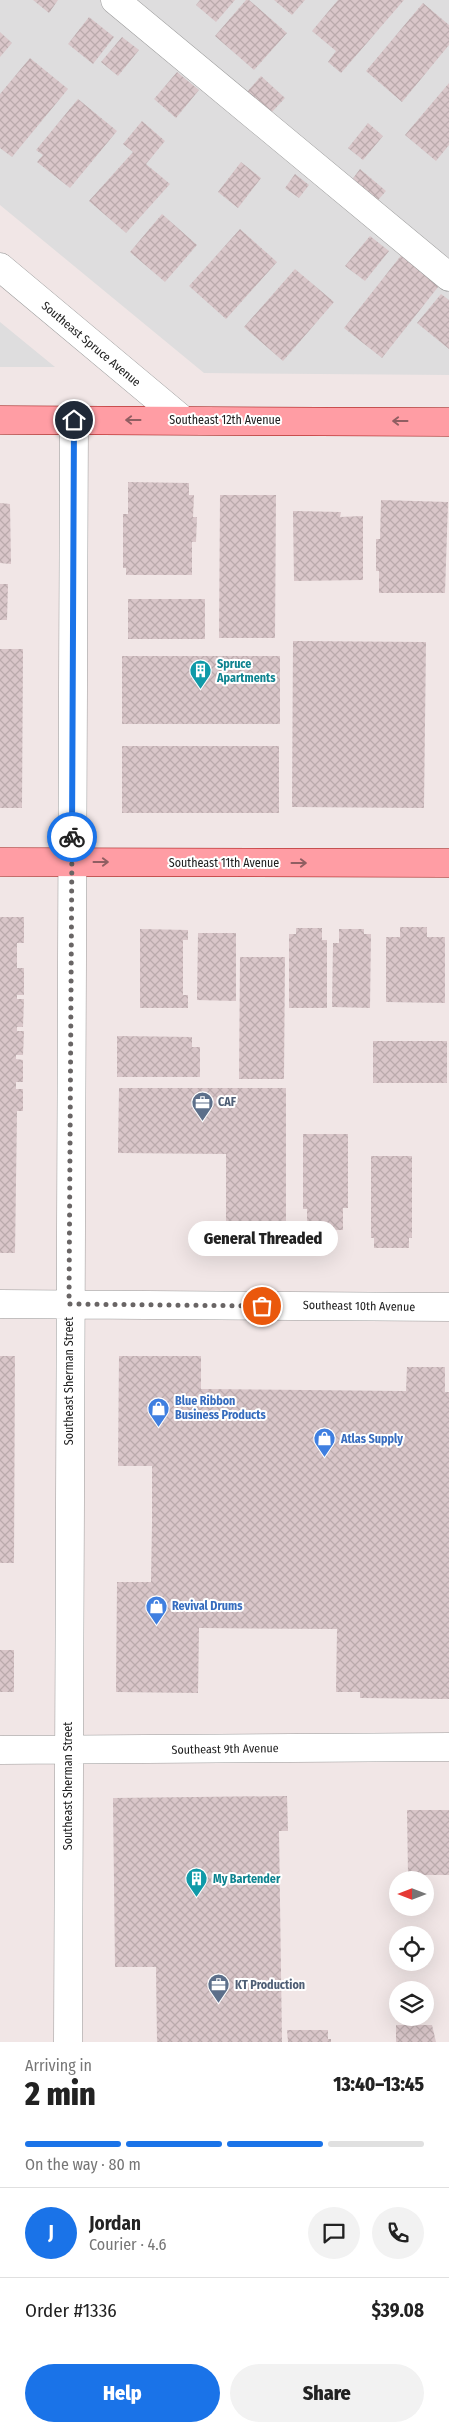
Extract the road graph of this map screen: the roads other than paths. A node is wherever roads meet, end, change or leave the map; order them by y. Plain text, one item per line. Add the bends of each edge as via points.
1 (115, 0) edge
2 (0, 268) edge
3 (449, 277) edge
4 (0, 420) edge
5 (74, 420) junction
6 (183, 420) junction
7 (449, 422) edge
8 (0, 862) edge
9 (72, 862) junction
10 (449, 863) edge
11 (0, 1304) edge
12 (69, 1304) junction
13 (449, 1307) edge
14 (449, 1747) edge
15 (0, 1750) edge
16 (68, 1751) junction
17 (68, 2042) edge

1 - 3 street
2 - 6 street, Southeast Spruce Avenue
4 - 5 main road, Southeast 12th Avenue
6 -> 5 main road, Southeast 12th Avenue
5 - 9 street, Southeast Sherman Street
7 -> 6 main road, Southeast 12th Avenue
8 - 9 main road, Southeast 11th Avenue
9 -> 10 main road, Southeast 11th Avenue
9 - 12 street, Southeast Sherman Street
11 - 12 street, Southeast 10th Avenue
12 - 13 street, Southeast 10th Avenue
12 - 16 street, Southeast Sherman Street
14 - 16 street, Southeast 9th Avenue
15 - 16 street, Southeast 9th Avenue
16 - 17 street, Southeast Sherman Street

